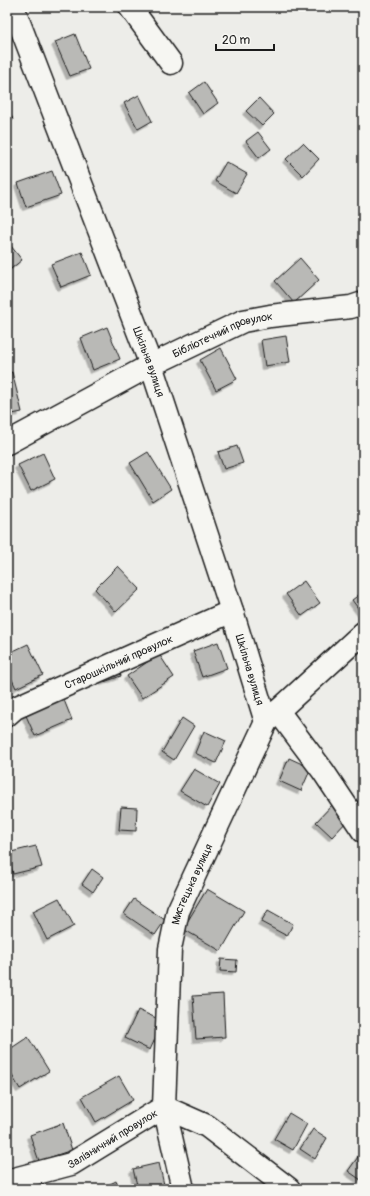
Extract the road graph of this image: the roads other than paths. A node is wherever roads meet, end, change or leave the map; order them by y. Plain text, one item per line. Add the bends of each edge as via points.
1 (130, 7) edge
2 (18, 9) edge
3 (171, 63) dead end
4 (363, 303) edge
5 (151, 365) junction
6 (7, 443) edge
7 (232, 611) junction
8 (363, 633) edge
9 (7, 715) edge
10 (272, 717) junction
11 (363, 831) edge
12 (164, 1107) junction
13 (7, 1182) edge
14 (183, 1189) edge
15 (289, 1189) edge

1 - 3 street
2 - 5 street, Шкільна вулиця
4 - 5 street, Бібліотечний провулок via 352,307 243,321
5 - 6 street, Бібліотечний провулок
5 - 7 street, Шкільна вулиця
7 - 9 street, Старошкільний провулок via 15,708
7 - 10 street, Шкільна вулиця
8 - 10 street, Мистецька вулиця
10 - 11 street, Шкільна вулиця via 323,771
10 - 12 street, Мистецька вулиця via 178,911 170,949
12 - 13 street, Залізничний провулок via 71,1164
12 - 14 street, Мистецька вулиця
12 - 15 street, Залізничний провулок via 207,1126

